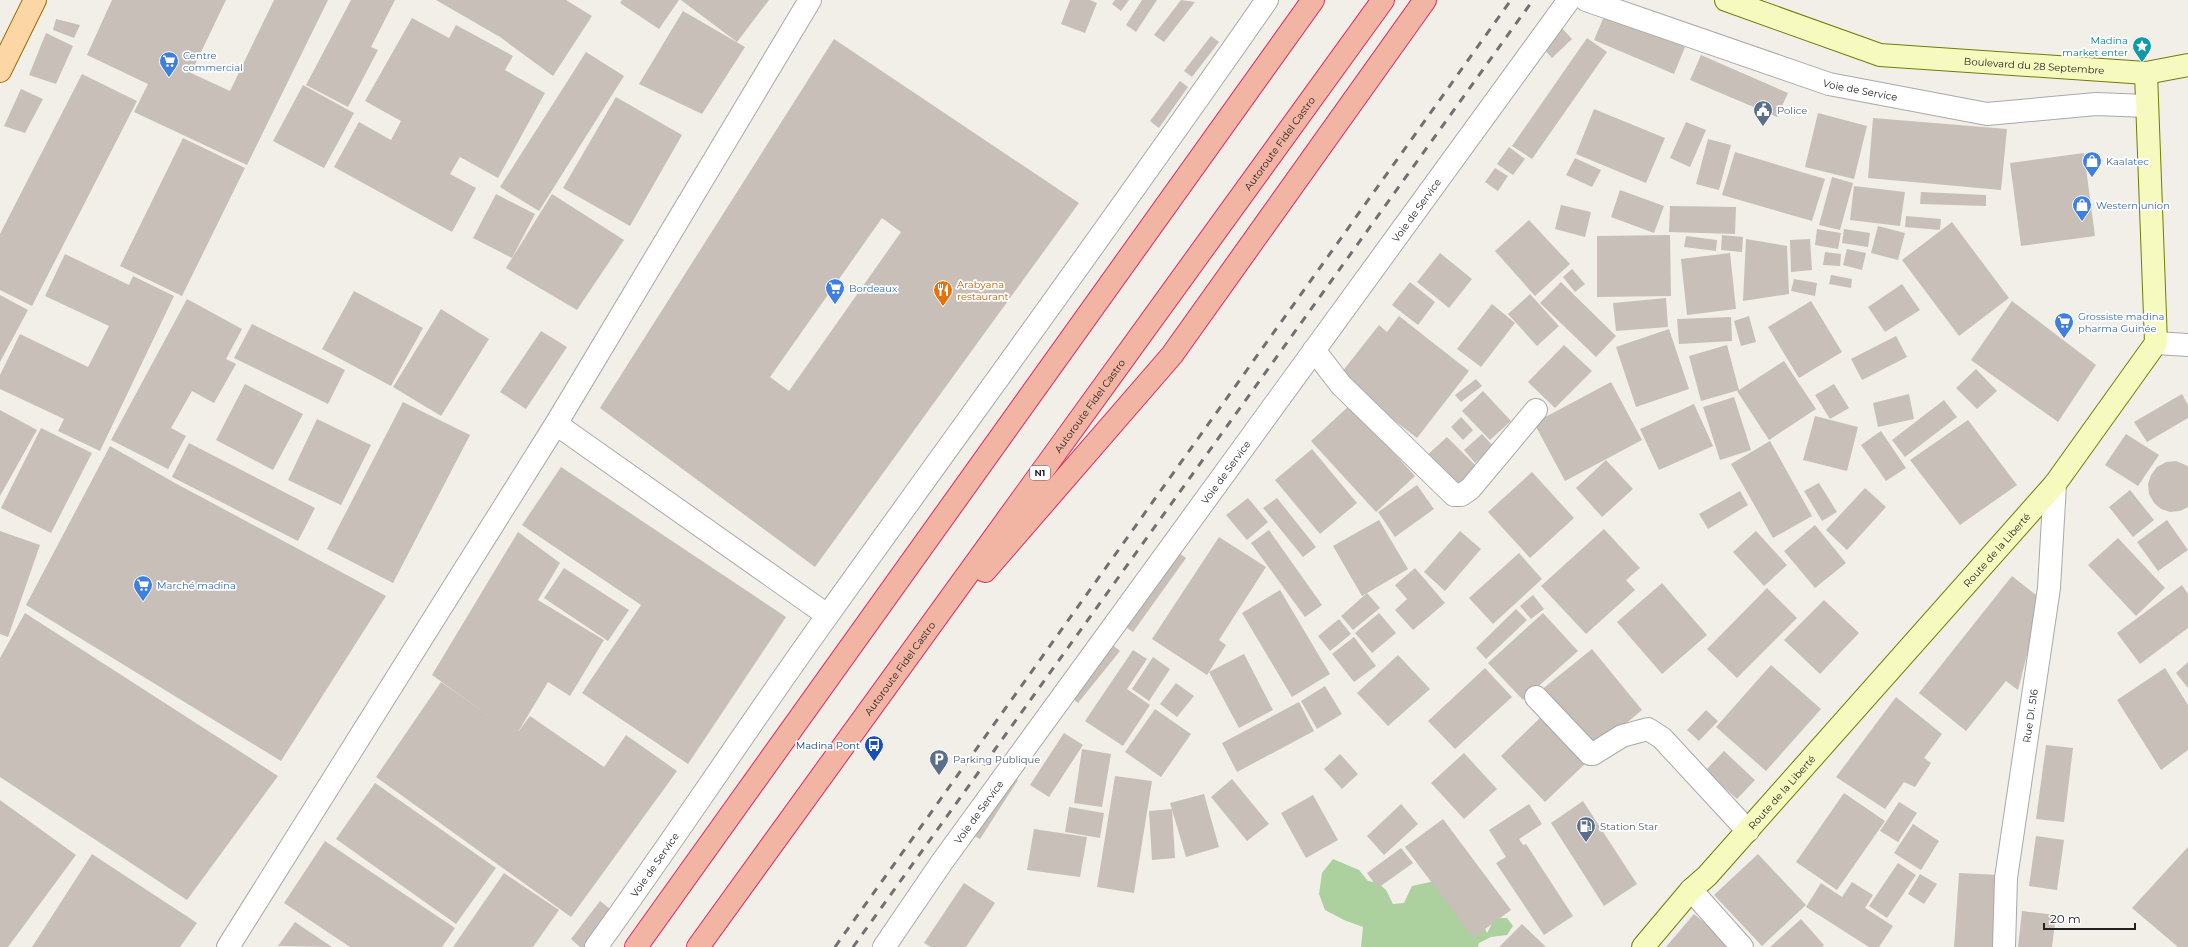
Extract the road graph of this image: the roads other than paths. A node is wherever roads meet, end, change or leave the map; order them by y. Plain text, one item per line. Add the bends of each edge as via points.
1 (35, 0) edge
2 (810, 0) edge
3 (1267, 0) edge
4 (1313, 0) edge
5 (1382, 0) edge
6 (1426, 0) edge
7 (1569, 0) edge
8 (1586, 0) edge
9 (1726, 0) edge
10 (2188, 65) edge
11 (0, 71) edge
12 (2146, 73) junction
13 (2147, 106) junction
14 (2156, 343) junction
15 (2188, 345) edge
16 (1314, 350) junction
17 (1536, 410) dead end
18 (556, 424) junction
19 (2055, 484) junction
20 (828, 615) junction
21 (888, 684) junction
22 (1536, 698) dead end
23 (1748, 831) junction
24 (1691, 890) junction
25 (228, 947) edge
26 (596, 947) edge
27 (636, 947) edge
28 (698, 947) edge
29 (884, 947) edge
30 (1643, 947) edge
31 (1742, 947) edge
32 (2004, 947) edge

1 - 11 main road
2 - 18 street
3 - 20 street, Voie de Service via 1128,200
4 - 27 highway
5 - 21 highway, Autoroute Fidel Castro / N1
6 - 21 highway via 1172,355
7 - 16 street, Voie de Service
8 - 13 street, Voie de Service via 1829,84 1987,114 2096,104
9 - 12 main road, Boulevard du 28 Septembre via 1880,55
10 - 12 main road, Boulevard du 28 Septembre
12 - 13 main road
13 - 14 main road
14 - 15 street
14 - 19 main road, Route de la Liberté
16 - 17 street via 1341,385 1454,495 1461,495 1470,489
16 - 29 street, Voie de Service via 942,862
18 - 20 street
18 - 25 street
19 - 23 main road, Route de la Liberté
19 - 32 street, Rue DI. 516 via 2049,588 2006,878
20 - 26 street, Voie de Service
21 - 28 highway, Autoroute Fidel Castro / N1
22 - 23 street via 1590,754 1622,736 1648,729 1662,738
23 - 24 main road, Route de la Liberté via 1708,876
24 - 30 main road, Route de la Liberté
24 - 31 street

